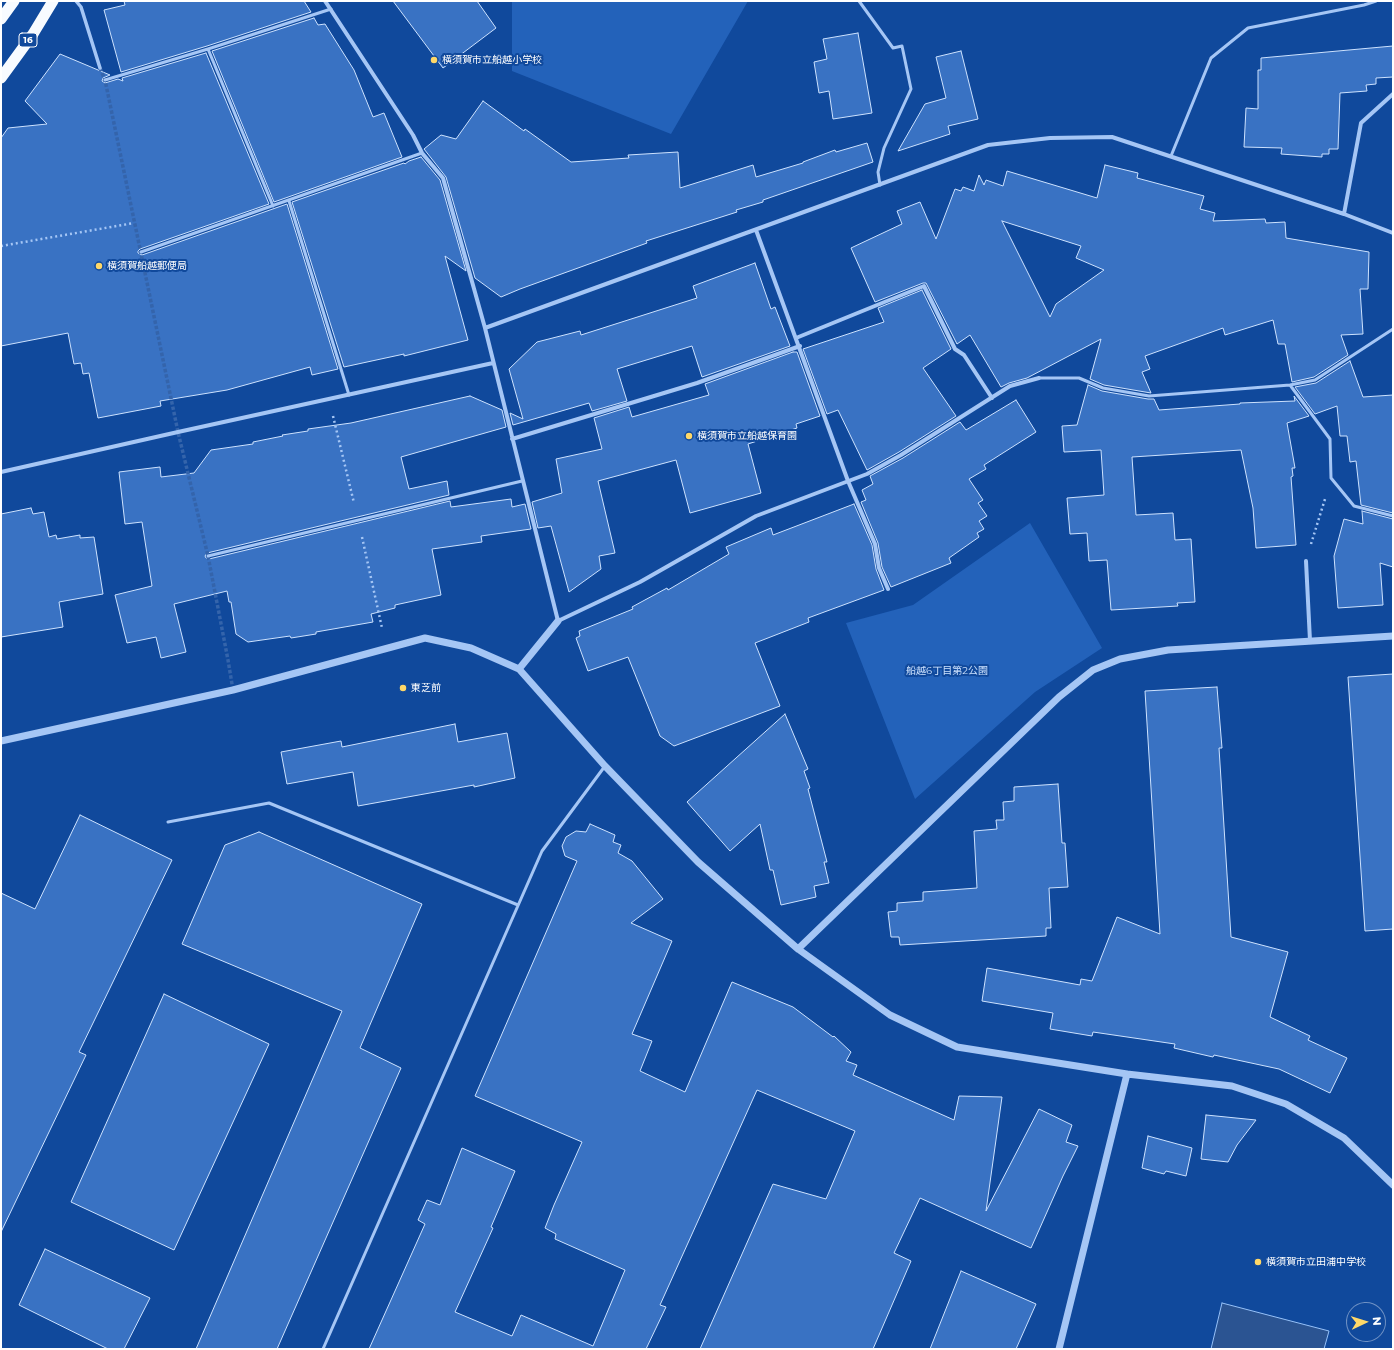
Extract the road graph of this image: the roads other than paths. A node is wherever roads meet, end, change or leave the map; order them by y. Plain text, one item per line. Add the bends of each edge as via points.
1 (14, 1) edge
2 (53, 1) edge
3 (76, 1) edge
4 (325, 1) edge
5 (858, 1) edge
6 (1376, 1) edge
7 (331, 9) junction
8 (1, 19) edge
9 (208, 49) junction
10 (100, 68) tunnel mouth
11 (1, 78) edge
12 (105, 80) dead end
13 (1393, 94) edge
14 (422, 153) junction
15 (1171, 156) junction
16 (880, 185) junction
17 (289, 201) junction
18 (272, 206) junction
19 (1344, 214) junction
20 (756, 230) junction
21 (1393, 233) edge
22 (141, 252) dead end
23 (485, 328) junction
24 (1393, 329) edge
25 (796, 338) junction
26 (800, 346) junction
27 (493, 363) junction
28 (1039, 378) joint
29 (1290, 385) junction
30 (349, 395) junction
31 (992, 398) junction
32 (512, 439) junction
33 (1, 472) edge
34 (522, 481) junction
35 (848, 481) junction
36 (1393, 516) edge
37 (208, 556) dead end
38 (1306, 561) road end
39 (888, 589) dead end
40 (558, 621) junction
41 (1393, 636) edge
42 (1310, 641) junction
43 (518, 669) junction
44 (1, 741) edge
45 (605, 766) junction
46 (168, 822) dead end
47 (518, 905) junction
48 (798, 948) junction
49 (1126, 1074) junction
50 (1393, 1185) edge
51 (324, 1349) edge
52 (1059, 1349) edge

1 - 8 highway
2 - 11 highway, 16
3 - 10 street via 81,7
4 - 7 street
5 - 16 lane via 894,48 902,46 911,89 884,148 878,172
6 - 15 lane via 1248,28 1211,58
7 - 9 lane
7 - 14 street via 413,135
9 - 12 lane
9 - 18 lane
13 - 19 street via 1361,123
14 - 17 lane
14 - 23 street via 443,178
15 - 16 street via 1112,138 1050,138 988,145
15 - 19 street
16 - 20 street
17 - 18 lane
17 - 30 lane
18 - 22 lane
19 - 21 street
20 - 23 street
20 - 25 street
23 - 27 street
24 - 29 lane via 1315,380
25 - 26 street
25 - 31 street via 924,286 955,349 964,354
26 - 32 street via 697,383
26 - 35 street
27 - 30 street
27 - 32 street
28 - 29 lane via 1079,378 1102,388 1149,396
28 - 31 street via 1010,386
29 - 36 lane via 1330,439 1332,478 1354,506
30 - 33 street
31 - 35 street via 894,459
32 - 34 street
34 - 37 lane
34 - 40 street
35 - 39 street via 875,544 879,568
35 - 40 street via 756,516 640,582
38 - 42 street
40 - 43 street
41 - 42 street
42 - 48 street via 1168,650 1120,659 1093,670 1059,697
43 - 44 street via 471,648 426,638 233,690
43 - 45 street
45 - 47 lane via 542,851
45 - 48 street via 698,862
46 - 47 lane via 269,803
47 - 51 lane
48 - 49 street via 890,1015 957,1047
49 - 50 street via 1232,1086 1286,1104 1344,1138
49 - 52 street

